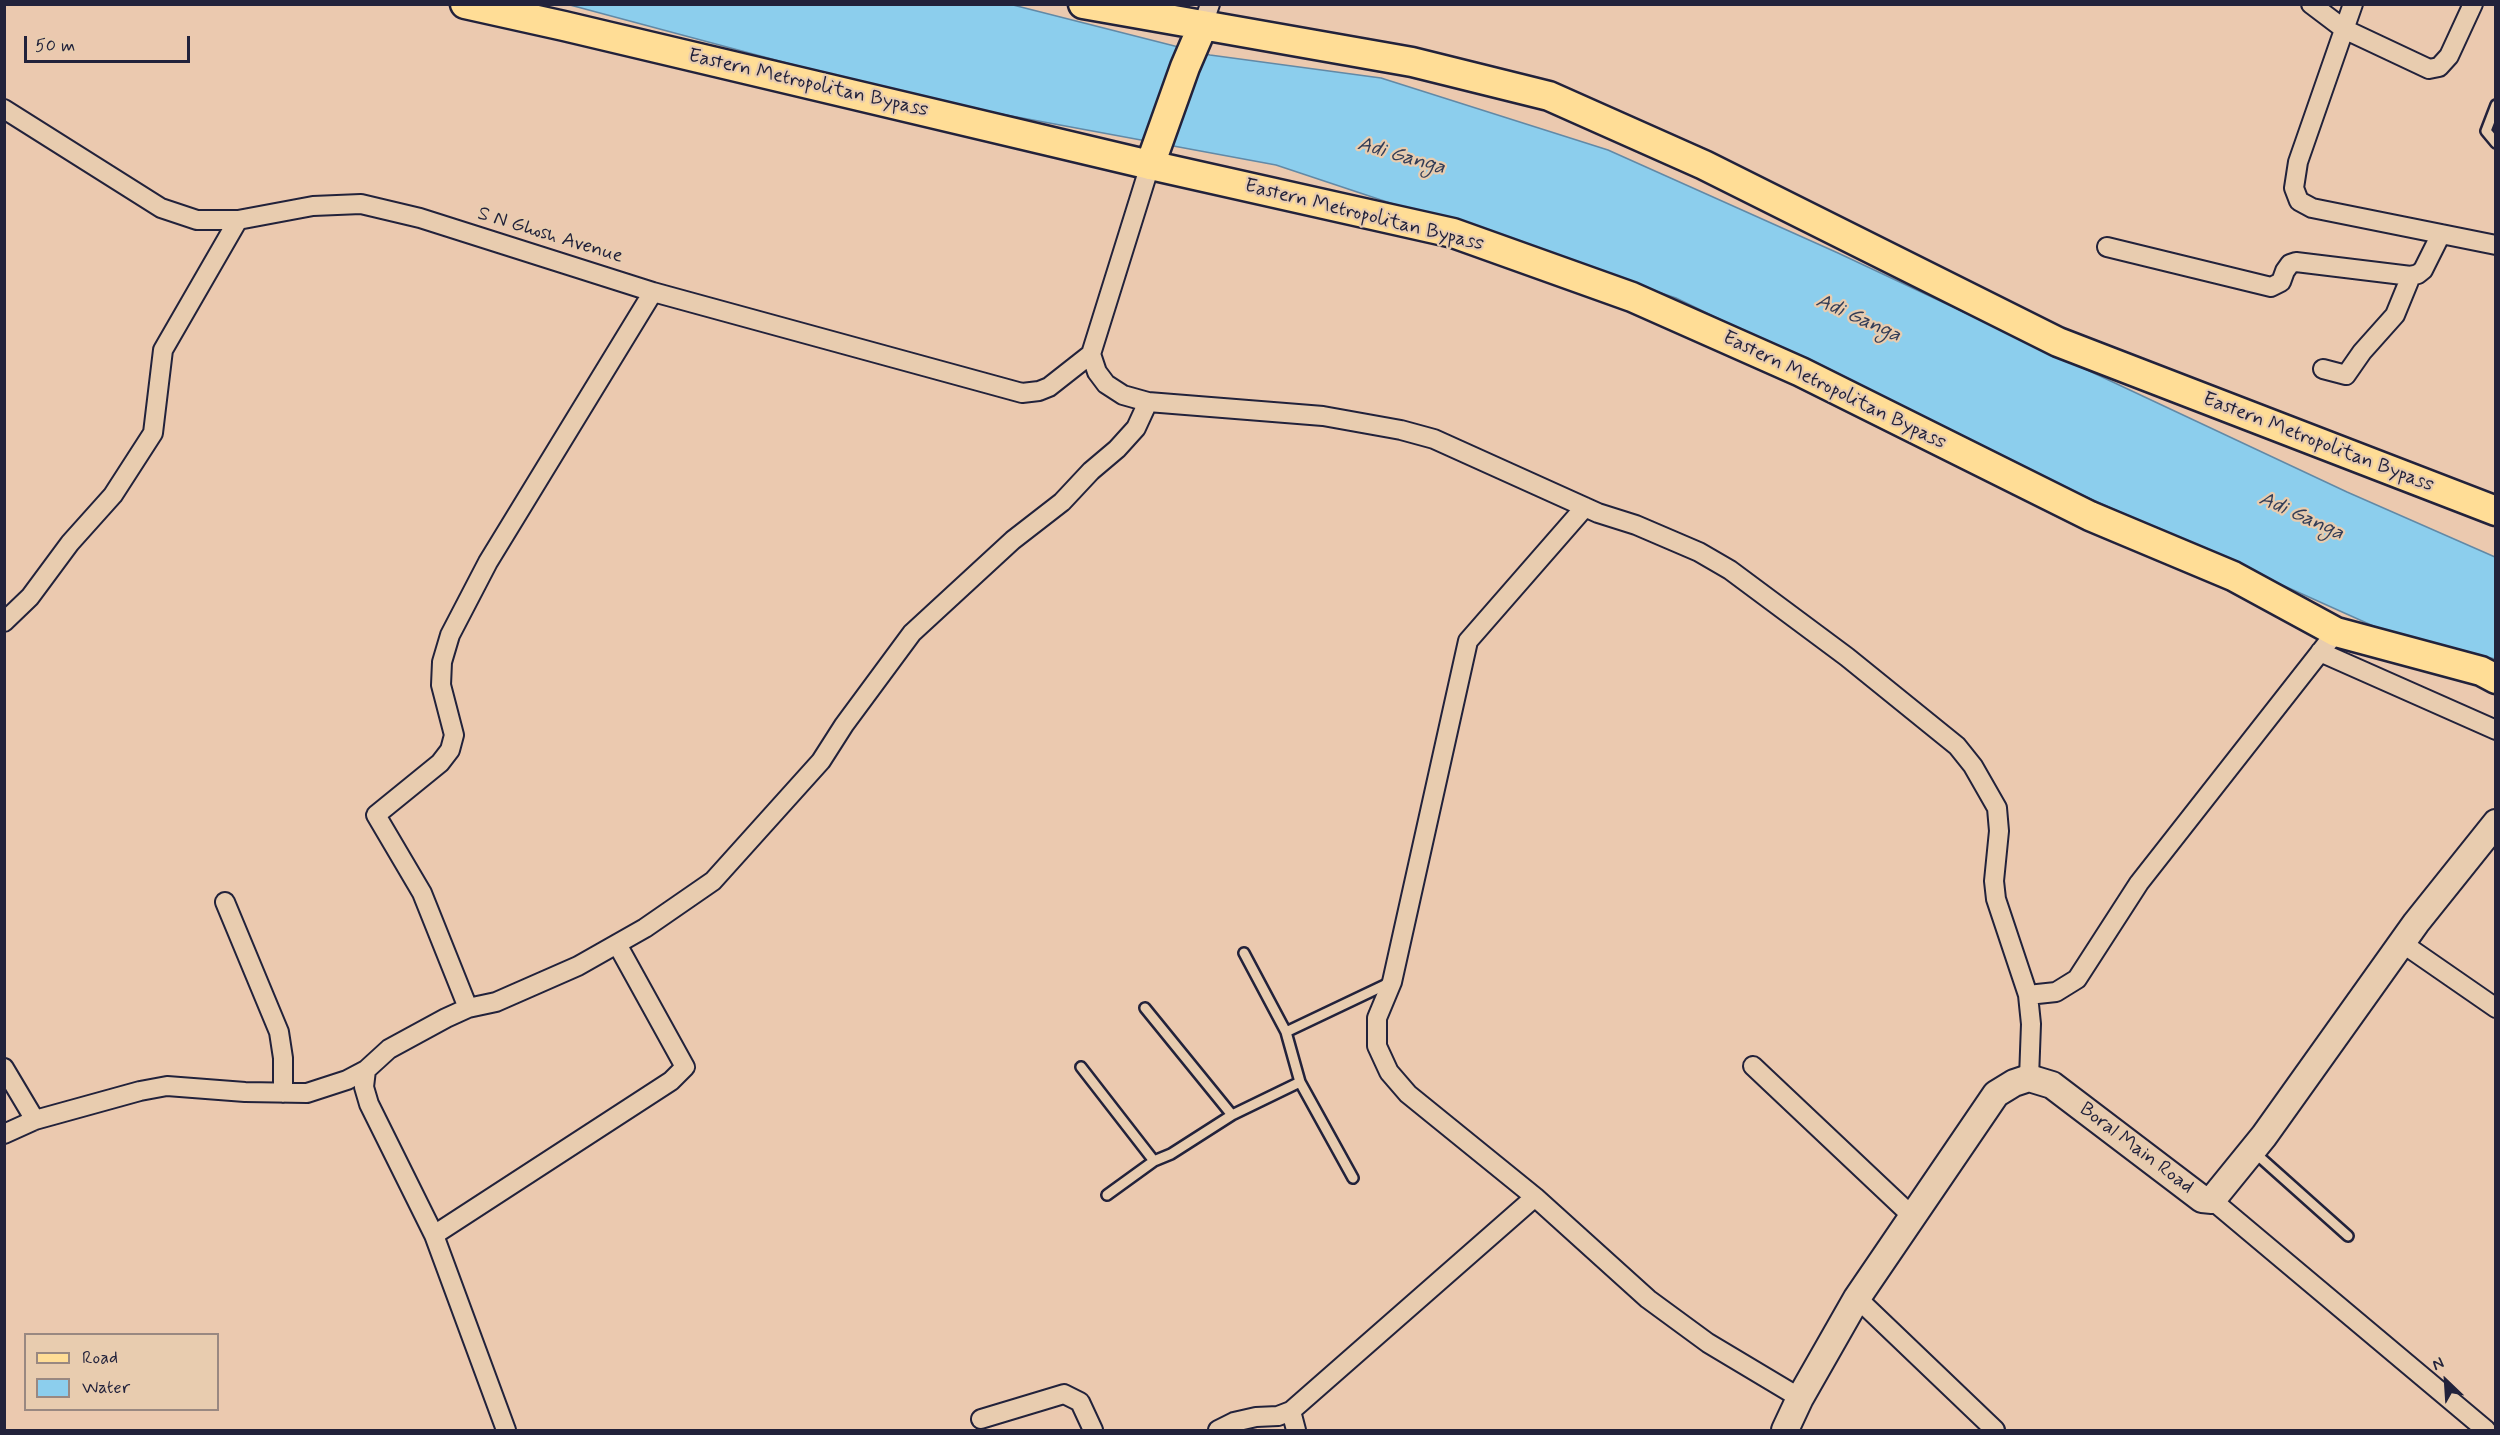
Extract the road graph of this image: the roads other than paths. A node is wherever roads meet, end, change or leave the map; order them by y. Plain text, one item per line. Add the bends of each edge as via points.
1 (465, 4) edge
2 (1083, 4) edge
3 (2311, 4) edge
4 (2353, 4) edge
5 (2473, 4) edge
6 (1206, 15) edge
7 (2344, 29) junction
8 (2496, 105) edge
9 (4, 109) edge
10 (2496, 143) edge
11 (1150, 165) junction
12 (238, 220) junction
13 (2441, 234) junction
14 (2496, 245) edge
15 (2108, 247) dead end
16 (2411, 276) junction
17 (653, 292) junction
18 (1091, 354) junction
19 (2323, 369) dead end
20 (1148, 402) junction
21 (1585, 507) junction
22 (2496, 512) edge
23 (4, 622) edge
24 (2328, 642) junction
25 (2496, 679) edge
26 (2496, 730) edge
27 (2496, 823) edge
28 (225, 902) dead end
29 (2402, 943) junction
30 (617, 944) junction
31 (1244, 953) dead end
32 (1392, 982) junction
33 (2028, 995) junction
34 (468, 1008) junction
35 (1145, 1008) dead end
36 (2496, 1008) edge
37 (1286, 1032) junction
38 (1753, 1066) dead end
39 (1081, 1067) dead end
40 (4, 1068) edge
41 (366, 1070) junction
42 (2029, 1078) junction
43 (1300, 1082) junction
44 (283, 1093) junction
45 (1232, 1115) junction
46 (35, 1120) junction
47 (4, 1134) edge
48 (2252, 1151) junction
49 (1154, 1161) junction
50 (1353, 1178) dead end
51 (1107, 1195) dead end
52 (1534, 1197) junction
53 (2212, 1200) junction
54 (1913, 1216) junction
55 (434, 1235) junction
56 (2348, 1236) dead end
57 (1857, 1298) junction
58 (1800, 1398) junction
59 (1291, 1411) junction
60 (981, 1419) dead end
61 (506, 1431) edge
62 (1093, 1431) edge
63 (1218, 1431) edge
64 (1296, 1431) edge
65 (1785, 1431) edge
66 (1995, 1431) edge
67 (2486, 1431) edge

1 - 11 main road, Eastern Metropolitan Bypass
2 - 6 main road, Eastern Metropolitan Bypass
3 - 7 street
4 - 7 street
5 - 7 street via 2450,56 2439,67 2428,69
6 - 11 main road
6 - 22 main road, Eastern Metropolitan Bypass via 1549,96 1704,165 2058,342
7 - 13 street via 2298,162 2294,188 2299,201 2312,208
8 - 10 lane via 2486,131
9 - 12 street, S N Ghosh Avenue via 161,208 196,220
11 - 18 street
11 - 24 main road, Eastern Metropolitan Bypass via 1453,233 1632,297 1801,372 2090,516 2233,576
12 - 17 street, S N Ghosh Avenue via 313,206 362,204
12 - 23 street via 163,350 153,433 113,495 70,543 30,597
13 - 14 street
13 - 16 street via 2423,270
15 - 16 street via 2271,287 2281,282 2290,264 2296,262
16 - 19 street via 2395,315 2346,375
17 - 18 street, S N Ghosh Avenue via 1023,393 1049,387
17 - 34 street via 488,562 450,634 442,662 441,685 454,735 450,750 440,763 376,815 422,893
18 - 20 street via 1106,384 1124,395
20 - 21 street via 1323,416 1401,430 1461,450
20 - 30 street via 1136,428 1062,502 1013,540 912,633 821,760 713,881
21 - 32 street via 1468,641
21 - 33 street via 1699,552 1730,570 1957,746 1973,765 1997,808 1996,899
24 - 25 main road, Eastern Metropolitan Bypass via 2481,671
24 - 26 street
24 - 33 street via 2139,883 2077,980 2056,992
27 - 29 main road, Boral Main Road
28 - 44 street via 279,1032
29 - 36 street
29 - 48 main road, Boral Main Road
30 - 34 street via 538,985 496,1002
30 - 55 street via 685,1067 671,1081
31 - 37 lane
32 - 37 lane
32 - 52 street via 1377,1018 1377,1046 1389,1072 1408,1094
33 - 42 street
34 - 41 street via 411,1035
35 - 45 lane
37 - 43 lane
38 - 54 street
39 - 49 lane
40 - 46 street
41 - 44 street via 325,1089
41 - 55 street via 364,1087 369,1104
42 - 53 main road, Boral Main Road via 2052,1085 2202,1199
42 - 54 main road via 1996,1094
43 - 45 lane
43 - 50 lane
44 - 46 street via 166,1086
45 - 49 lane
46 - 47 street
48 - 53 main road, Boral Main Road
48 - 56 lane
49 - 51 lane
52 - 58 street via 1648,1299 1707,1343
52 - 59 street
53 - 67 street
54 - 57 main road
55 - 61 street
57 - 58 main road
57 - 66 street
58 - 65 main road
59 - 63 street via 1234,1422
59 - 64 street
60 - 62 street via 1064,1394 1080,1402

